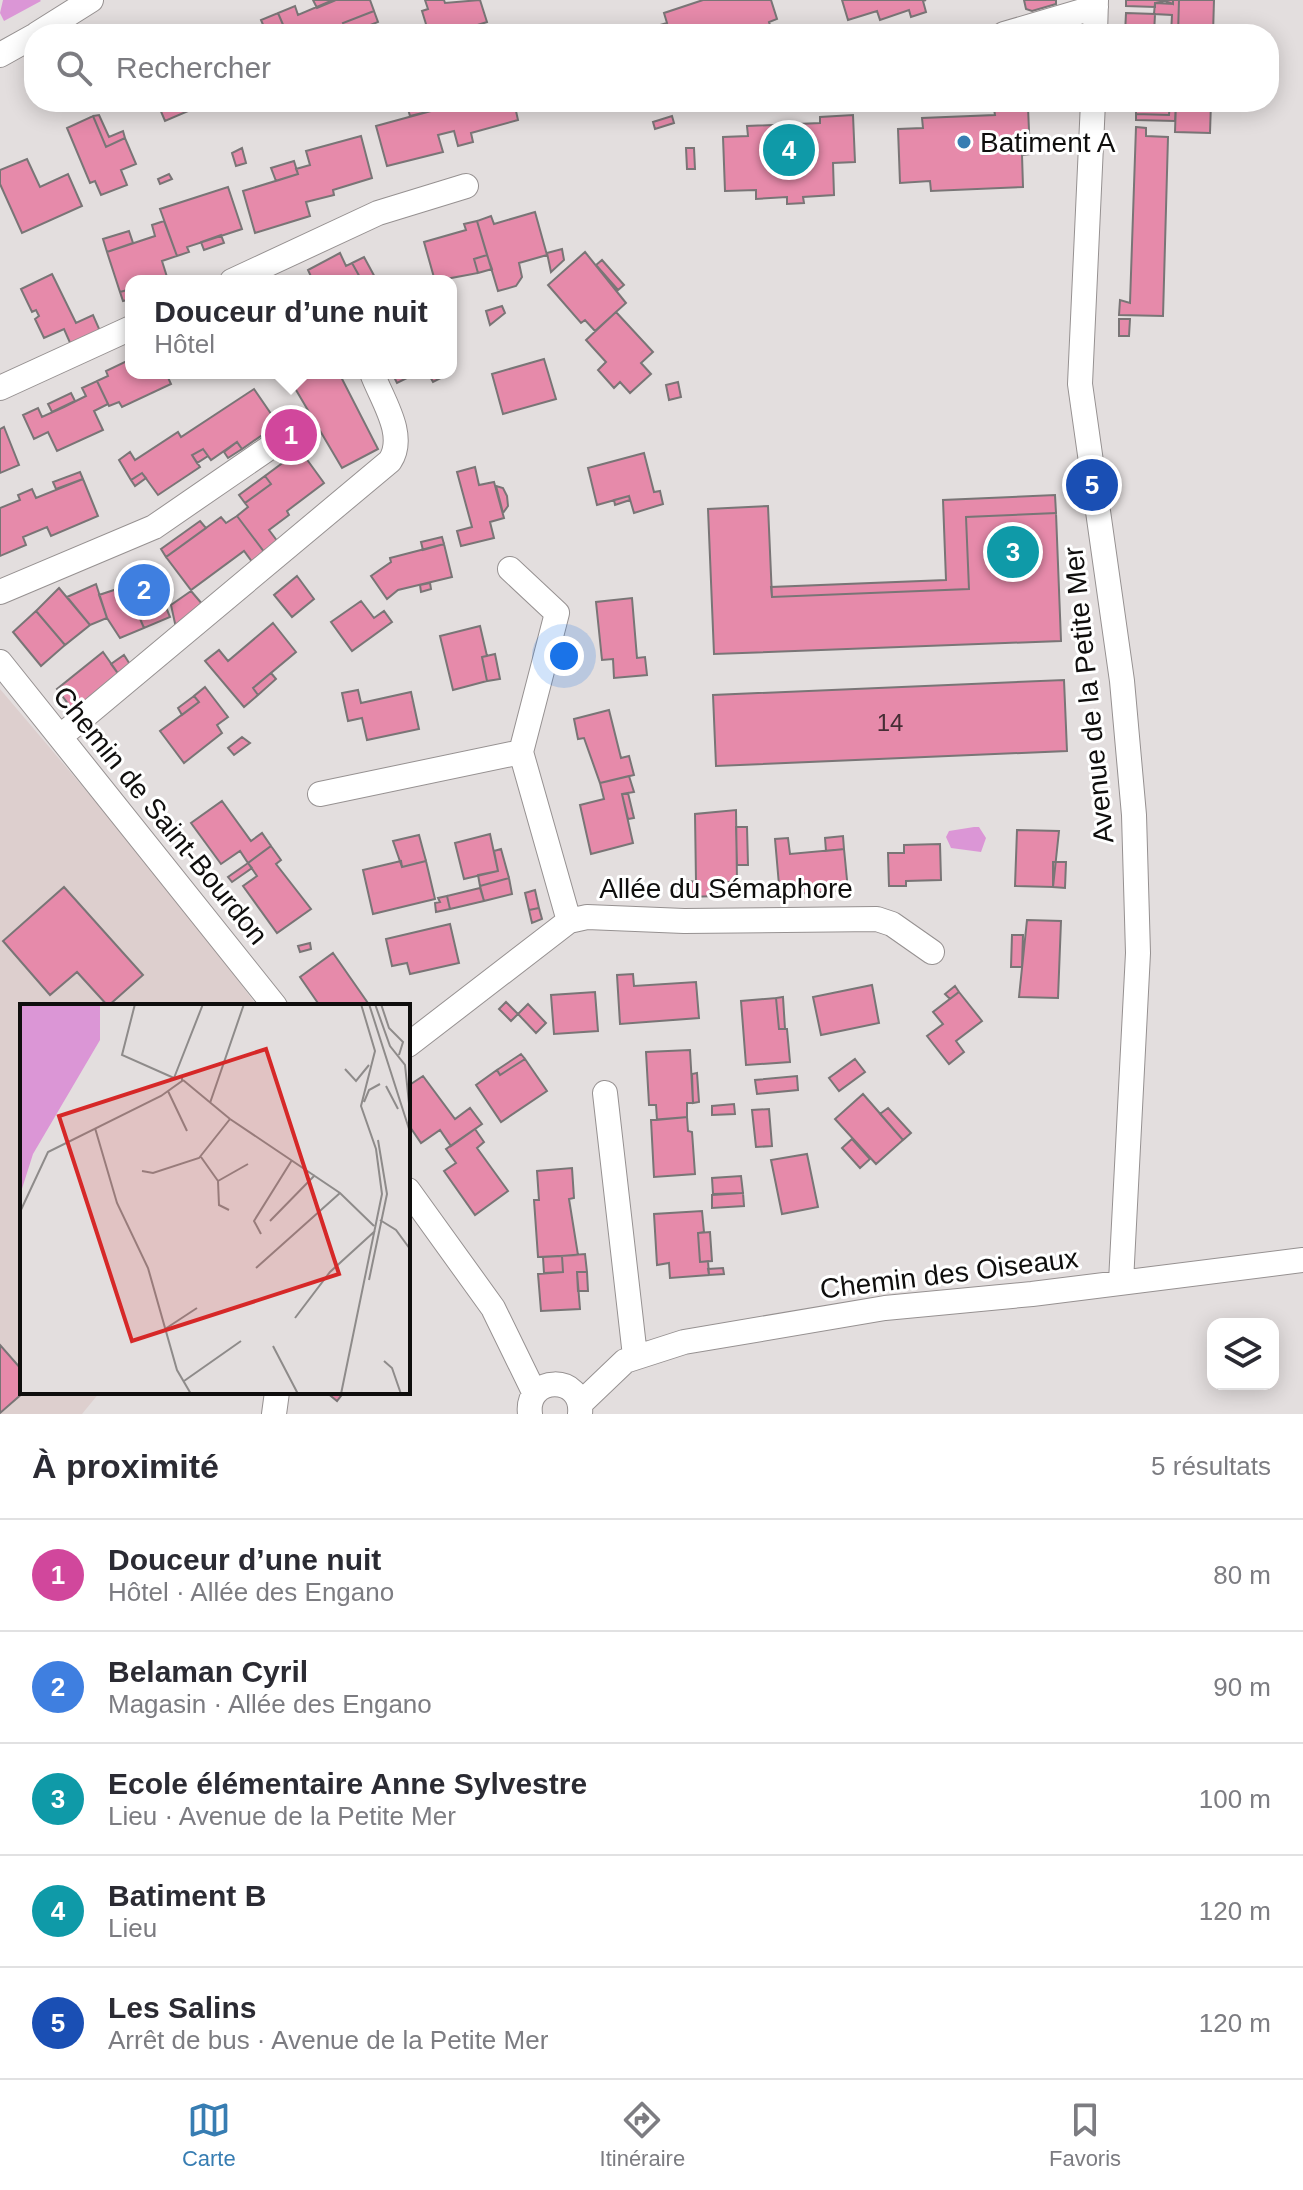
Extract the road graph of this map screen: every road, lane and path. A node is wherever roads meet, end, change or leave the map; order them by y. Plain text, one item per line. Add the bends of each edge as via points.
1 (91, 0) edge
2 (1096, 4) edge
3 (53, 24) edge
4 (1035, 24) edge
5 (1095, 24) edge
6 (24, 42) edge
7 (0, 55) edge
8 (1093, 112) edge
9 (466, 186) dead end
10 (245, 275) edge
11 (125, 331) edge
12 (374, 379) edge
13 (0, 388) edge
14 (295, 430) dead end
15 (510, 569) dead end
16 (0, 592) edge
17 (0, 662) edge
18 (61, 736) junction
19 (521, 752) junction
20 (320, 794) dead end
21 (569, 921) junction
22 (932, 952) dead end
23 (273, 1004) edge
24 (410, 1043) edge
25 (605, 1093) dead end
26 (412, 1207) edge
27 (1303, 1260) edge
28 (1121, 1282) junction
29 (635, 1356) junction
30 (277, 1394) edge
31 (576, 1401) edge
32 (532, 1403) edge
33 (274, 1414) edge

1 - 3 street
2 - 4 street
2 - 5 street
6 - 7 street
8 - 28 street, Avenue de la Petite Mer via 1080,384 1122,681 1134,815 1138,953
9 - 10 street via 378,213
11 - 13 street
12 - 18 street via 397,437 390,461
14 - 16 street via 154,527
15 - 19 street via 557,613
17 - 18 street, Chemin de Saint-Bourdon
18 - 23 street, Chemin de Saint-Bourdon
19 - 20 street
19 - 21 street
21 - 22 street, Allée du Sémaphore via 877,919
21 - 24 street, Allée du Sémaphore
25 - 29 street
26 - 32 street via 493,1308
27 - 28 street, Chemin des Oiseaux
28 - 29 street, Chemin des Oiseaux via 833,1316 684,1342
29 - 31 street, Chemin des Oiseaux
30 - 33 street
31 - 32 street via 549,1383

